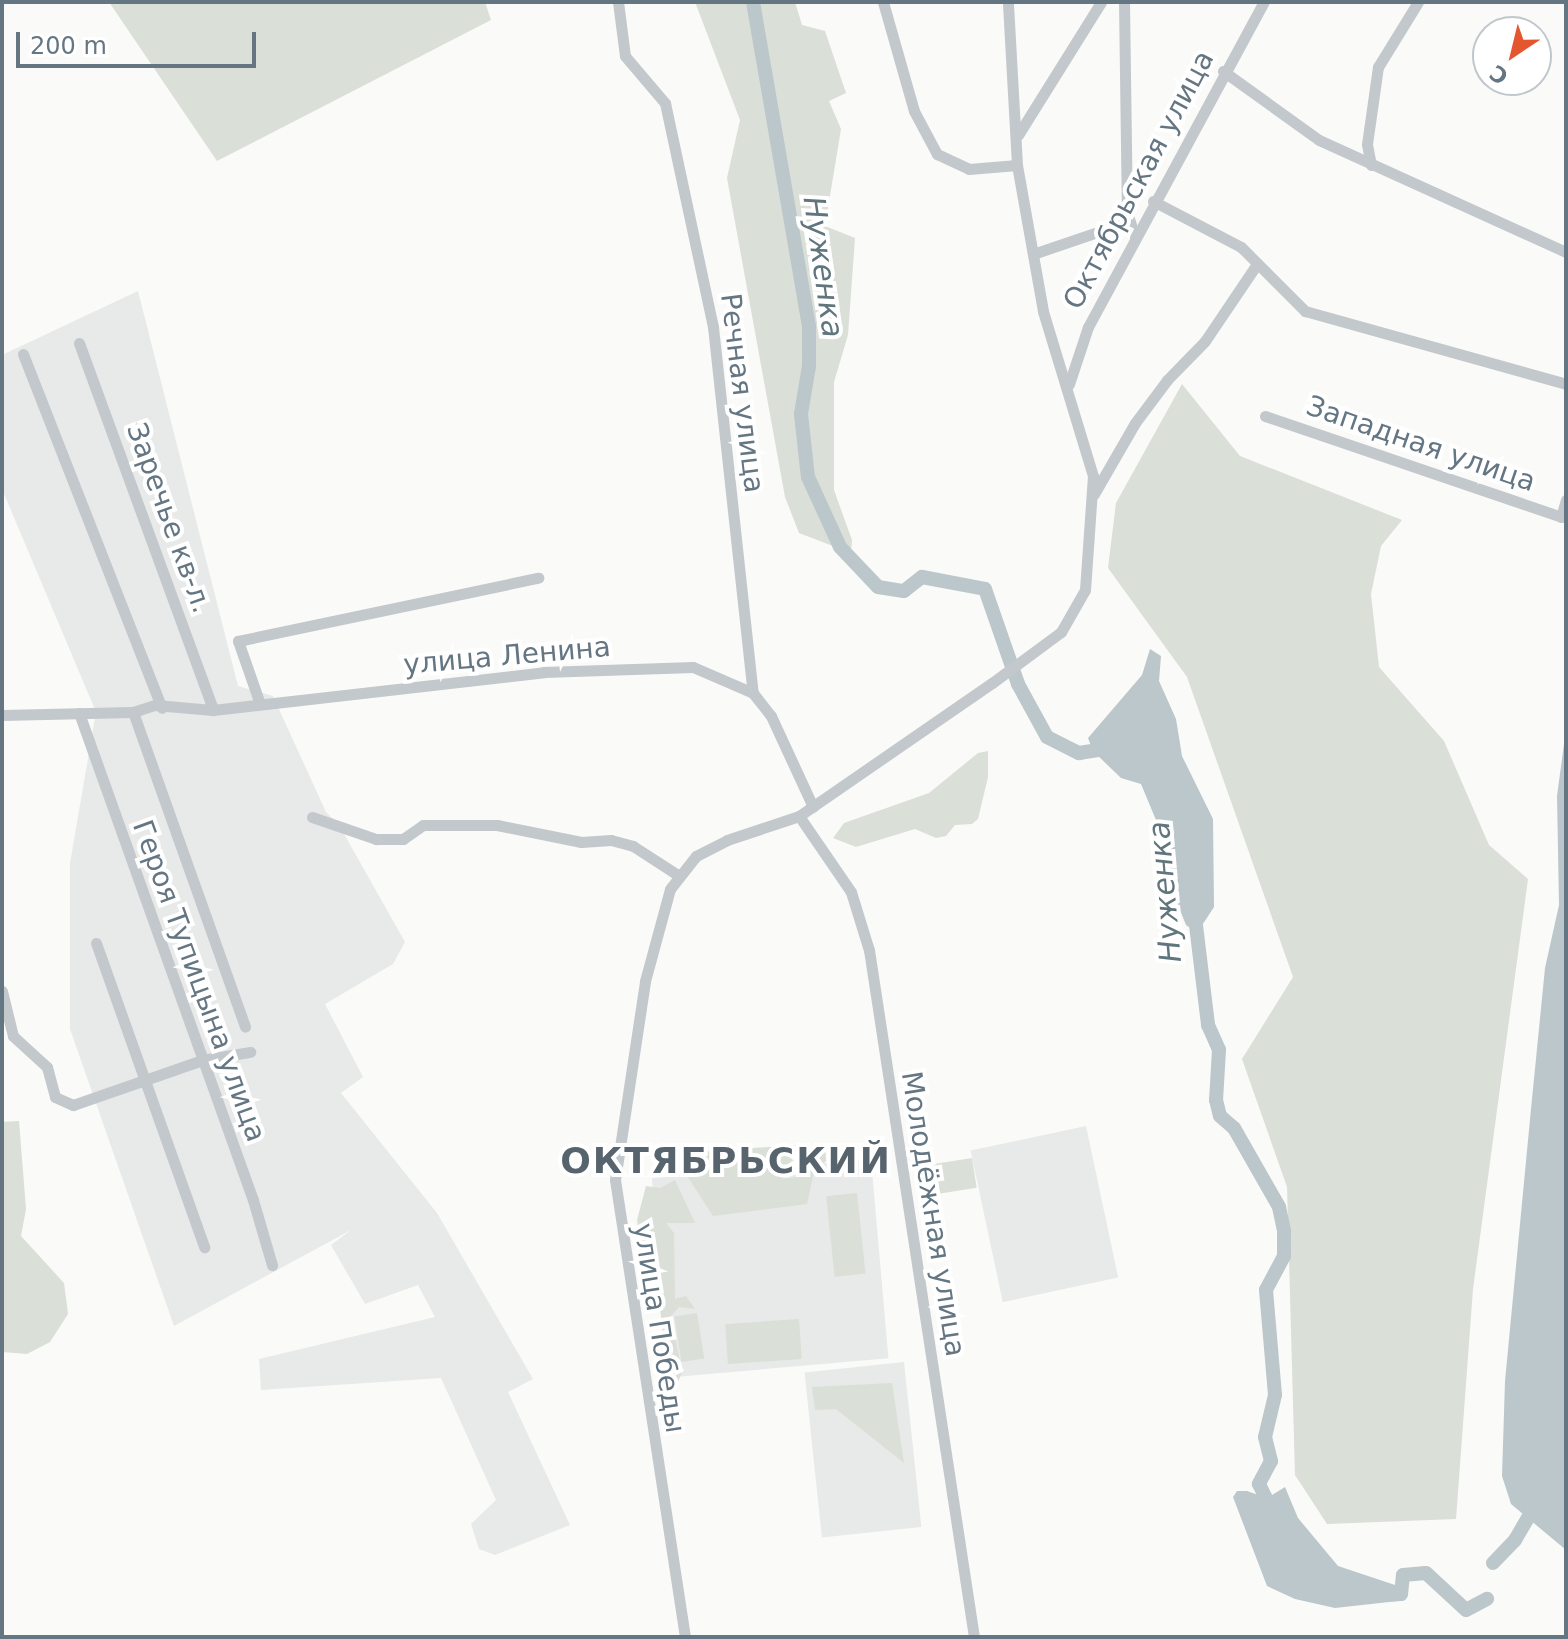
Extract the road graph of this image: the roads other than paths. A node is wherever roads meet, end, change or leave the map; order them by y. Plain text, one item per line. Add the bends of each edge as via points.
1 (618, 2) edge
2 (883, 2) edge
3 (1008, 2) edge
4 (1101, 2) edge
5 (1124, 2) edge
6 (1264, 2) edge
7 (1418, 2) edge
8 (1223, 71) junction
9 (1017, 135) junction
10 (1017, 165) junction
11 (1371, 165) junction
12 (1153, 201) junction
13 (1130, 221) junction
14 (1135, 236) junction
15 (1566, 252) edge
16 (1033, 254) junction
17 (1257, 264) junction
18 (79, 343) dead end
19 (23, 354) dead end
20 (1566, 384) edge
21 (1069, 385) junction
22 (1265, 416) dead end
23 (1094, 494) junction
24 (1566, 500) edge
25 (538, 578) dead end
26 (753, 693) junction
27 (260, 704) junction
28 (162, 708) junction
29 (213, 710) junction
30 (133, 712) junction
31 (79, 713) junction
32 (2, 715) edge
33 (813, 807) junction
34 (799, 816) junction
35 (312, 817) dead end
36 (678, 875) junction
37 (96, 943) dead end
38 (2, 991) edge
39 (245, 1027) dead end
40 (7, 1033) edge
41 (250, 1052) dead end
42 (202, 1060) junction
43 (143, 1079) junction
44 (204, 1247) dead end
45 (272, 1265) dead end
46 (685, 1637) edge
47 (974, 1637) edge

1 - 26 street, Речная улица via 625,56 665,103 713,327
2 - 10 street via 914,111 937,154 969,169
3 - 9 street
4 - 9 street
5 - 13 street
6 - 8 street, Октябрьская улица
7 - 11 street via 1378,67 1367,144
8 - 11 street via 1319,140
8 - 12 street, Октябрьская улица
9 - 10 street
10 - 16 street
11 - 15 street
12 - 14 street, Октябрьская улица
12 - 17 street via 1241,247
13 - 14 street
13 - 16 street
14 - 21 street, Октябрьская улица via 1088,327
16 - 21 street via 1043,311
17 - 20 street via 1305,311
17 - 23 street via 1205,341 1135,423
18 - 29 street, Заречье кв-л.
19 - 28 street
21 - 23 street
22 - 24 street, Западная улица via 1561,517
23 - 33 street via 1080,606 1061,632
25 - 27 street, улица Ленина via 238,641
26 - 27 street, улица Ленина via 693,667 544,672
26 - 33 street via 771,716
27 - 29 street, улица Ленина
28 - 29 street, улица Ленина
28 - 30 street, улица Ленина via 149,705
30 - 31 street, улица Ленина
30 - 39 street, Героя Тупицына улица
31 - 32 street, улица Ленина
31 - 42 street, Героя Тупицына улица
33 - 34 street
34 - 36 street via 711,846
34 - 47 street, Молодёжная улица via 851,892 869,950
35 - 36 street via 376,839 403,839 423,825 497,825 581,842 611,840 633,846
36 - 46 street, улица Победы via 645,981 615,1180
37 - 43 street
38 - 40 street
40 - 43 street via 47,1067 55,1097 73,1105
41 - 42 street
42 - 43 street
42 - 45 street, Героя Тупицына улица
43 - 44 street

